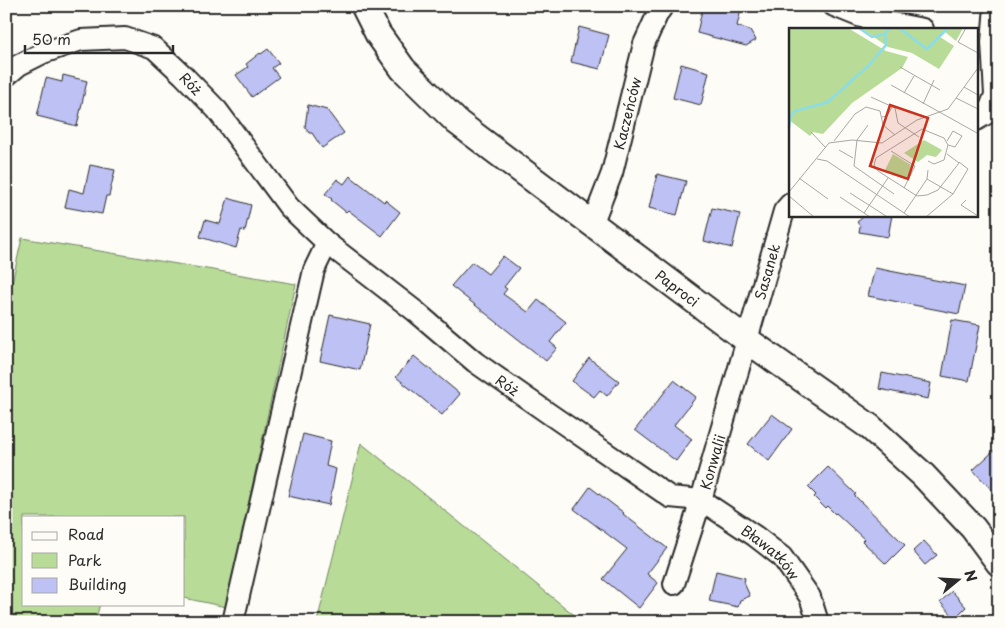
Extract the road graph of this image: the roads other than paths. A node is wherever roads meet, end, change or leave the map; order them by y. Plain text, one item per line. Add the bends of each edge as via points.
1 (364, 6) edge
2 (663, 6) edge
3 (834, 6) edge
4 (995, 6) edge
5 (918, 28) edge
6 (984, 40) edge
7 (6, 76) edge
8 (978, 119) edge
9 (789, 205) edge
10 (593, 222) junction
11 (327, 243) junction
12 (747, 340) junction
13 (701, 500) junction
14 (999, 563) edge
15 (674, 584) dead end
16 (233, 622) edge
17 (818, 622) edge

1 - 10 street, Paproci via 378,34 403,69 457,122
2 - 10 street, Kaczeńców via 644,44 612,173
3 - 5 street via 861,17
4 - 6 street
6 - 8 street via 995,95 988,113
7 - 11 street, Róż via 43,53 81,40 125,38 154,48 217,110 289,207
9 - 12 street, Sasanek via 784,211
10 - 12 street, Paproci
11 - 13 street, Róż via 475,362 556,419 670,497
11 - 16 street via 314,270
12 - 13 street, Konwalii
12 - 14 street, Paproci via 870,427 923,475 973,528
13 - 15 street, Konwalii
13 - 17 street, Bławatków via 782,557 810,597

